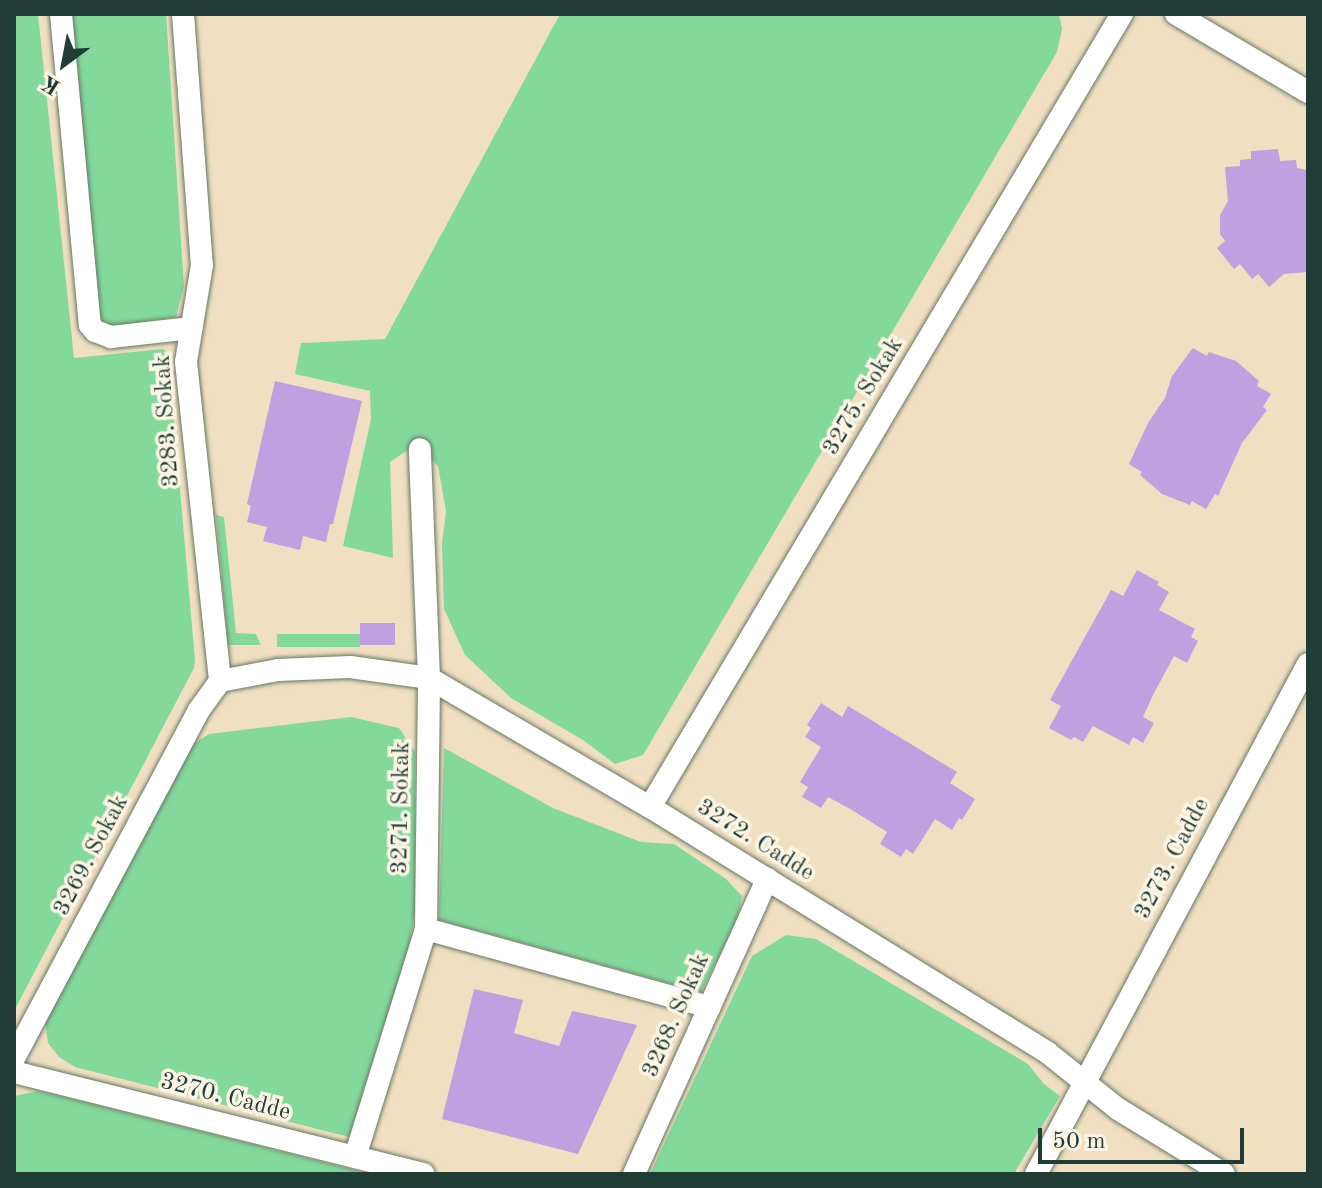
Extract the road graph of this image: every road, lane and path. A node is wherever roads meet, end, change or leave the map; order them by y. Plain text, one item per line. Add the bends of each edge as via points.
1 (61, 14) edge
2 (183, 14) edge
3 (1122, 14) edge
4 (1176, 14) edge
5 (1308, 92) edge
6 (191, 328) junction
7 (420, 449) dead end
8 (1308, 664) edge
9 (429, 678) junction
10 (220, 681) junction
11 (650, 807) junction
12 (767, 879) junction
13 (426, 929) junction
14 (709, 1007) junction
15 (14, 1058) edge
16 (14, 1072) edge
17 (1085, 1080) junction
18 (355, 1157) junction
19 (423, 1174) edge
20 (634, 1174) edge
21 (1036, 1174) edge
22 (1224, 1174) edge

1 - 6 street via 90,325 111,337
2 - 6 street, 3283. Sokak via 202,265
3 - 11 street, 3275. Sokak
4 - 5 street
6 - 10 street, 3283. Sokak via 186,362
7 - 9 street, 3271. Sokak
8 - 17 street, 3273. Cadde
9 - 10 street, 3272. Cadde via 350,667 278,670
9 - 11 street, 3272. Cadde
9 - 13 street, 3271. Sokak
10 - 15 street, 3269. Sokak via 199,710
11 - 12 street, 3272. Cadde
12 - 14 street, 3268. Sokak
12 - 17 street, 3272. Cadde
13 - 14 street
13 - 18 street, 3271. Sokak
14 - 20 street, 3268. Sokak
16 - 18 street, 3270. Cadde
17 - 21 street
17 - 22 street, 3272. Cadde via 1118,1109
18 - 19 street, 3270. Cadde

